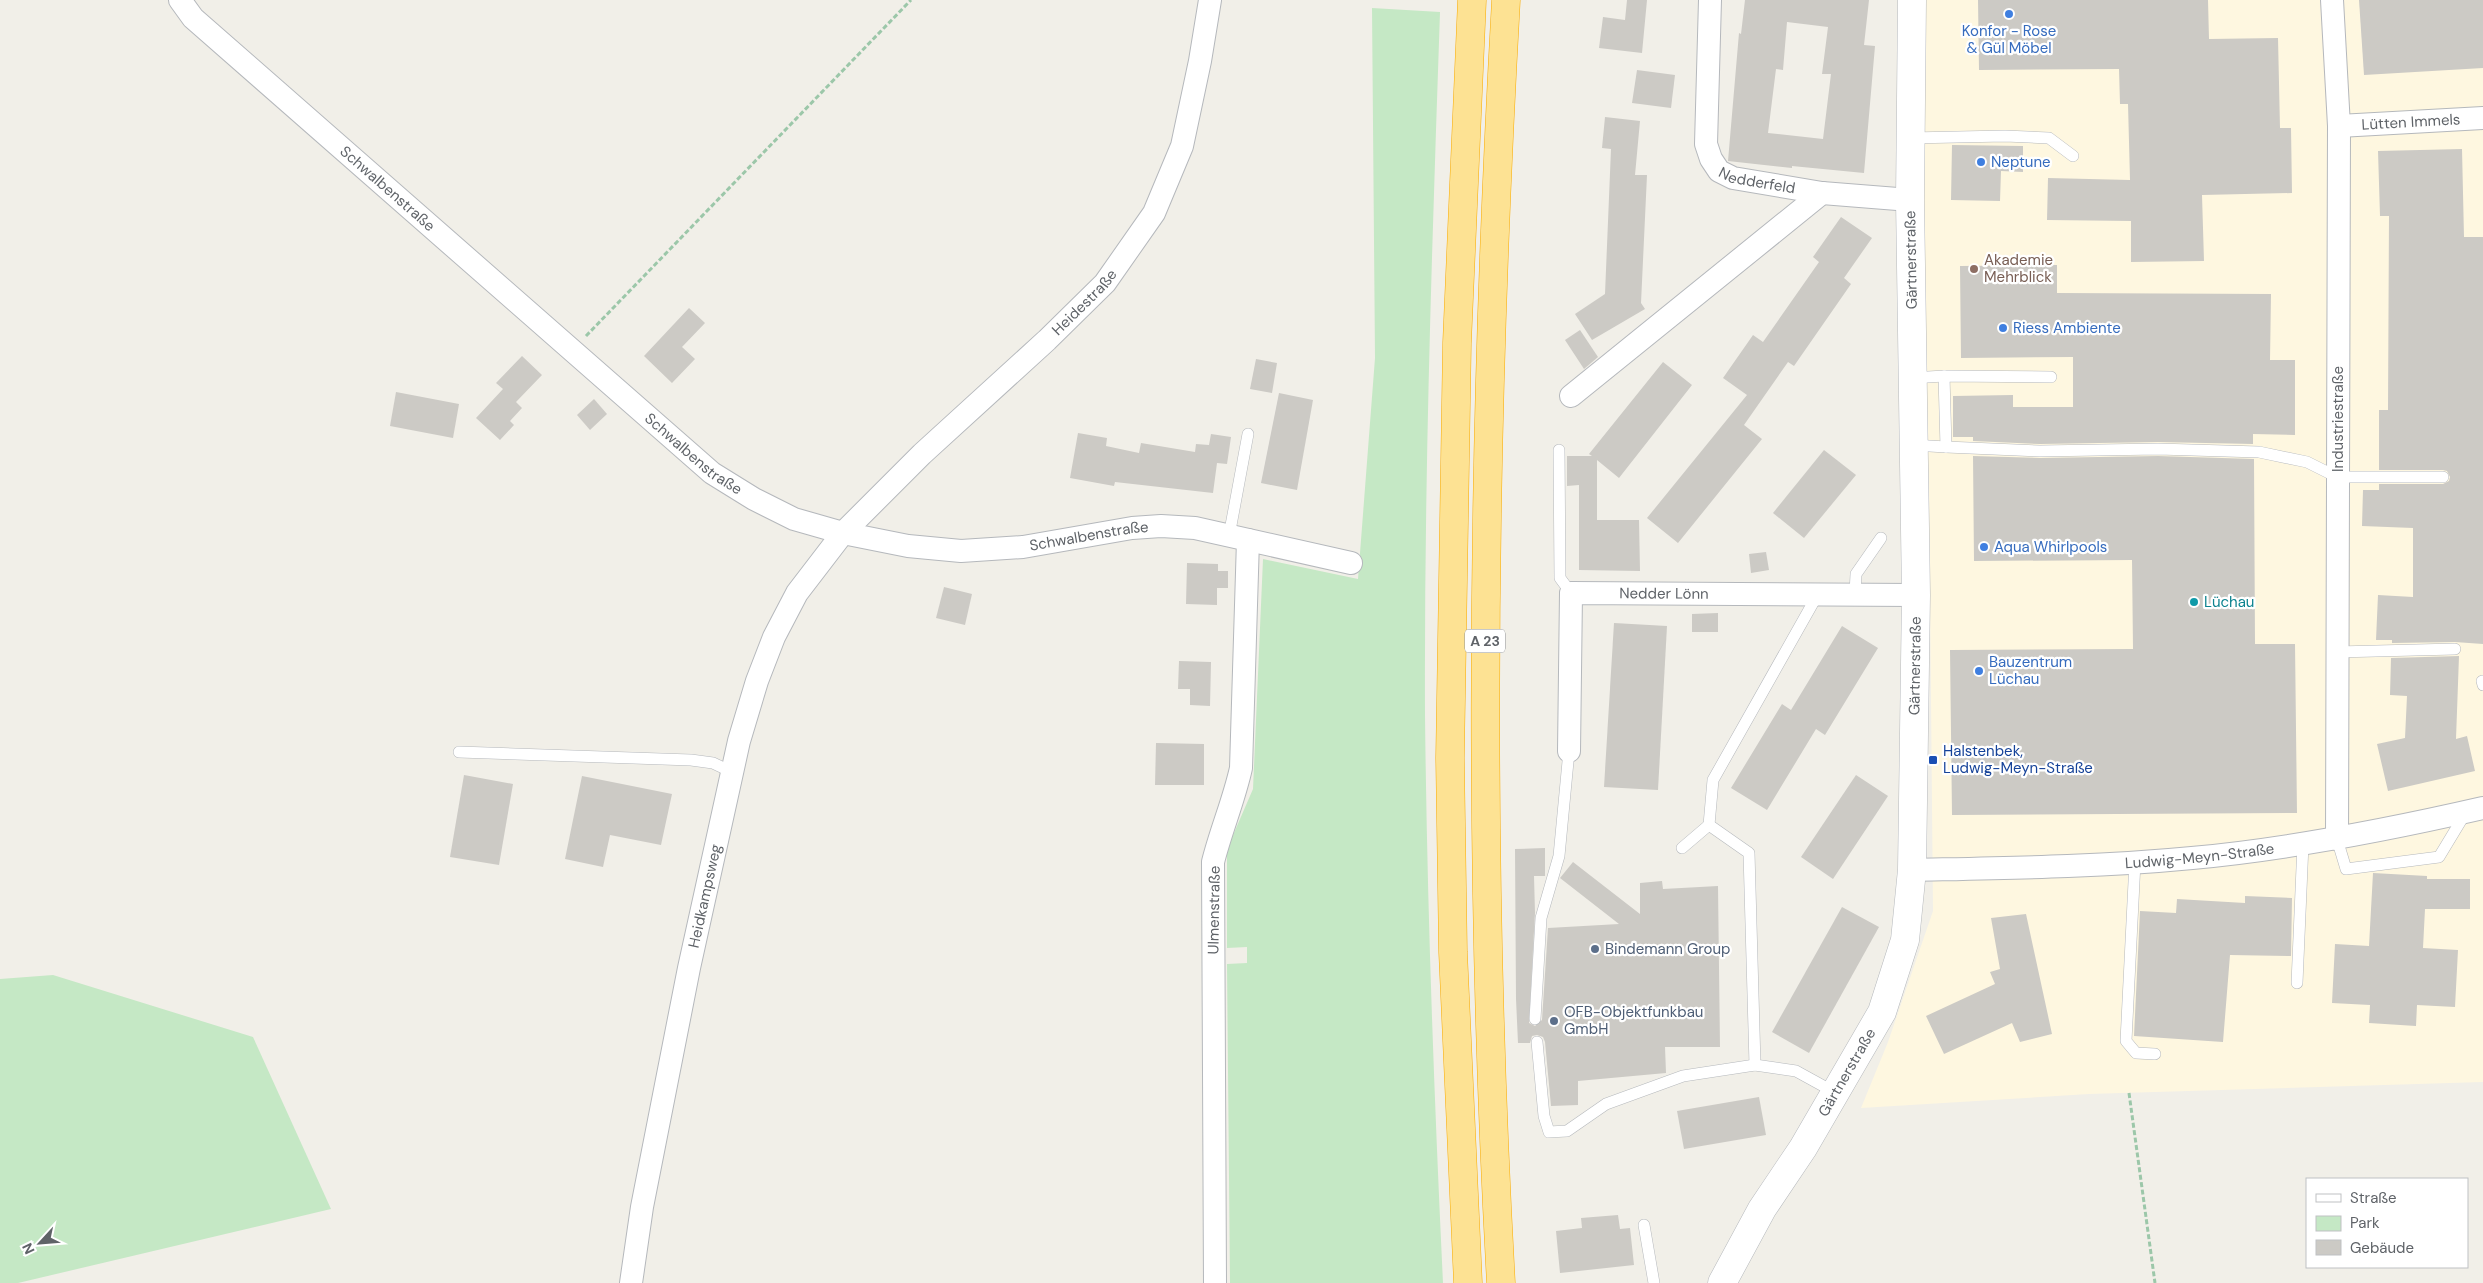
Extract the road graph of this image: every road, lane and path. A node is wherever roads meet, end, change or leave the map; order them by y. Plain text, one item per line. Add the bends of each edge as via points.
1 (180, 0) edge
2 (911, 0) edge
3 (1210, 0) edge
4 (1472, 0) edge
5 (1506, 0) edge
6 (1710, 0) edge
7 (1912, 0) edge
8 (2332, 0) edge
9 (2483, 118) edge
10 (2338, 126) junction
11 (1910, 138) junction
12 (2073, 156) dead end
13 (1822, 192) junction
14 (1910, 200) junction
15 (573, 350) junction
16 (1944, 376) junction
17 (2051, 377) dead end
18 (1912, 378) junction
19 (1571, 396) dead end
20 (1248, 434) dead end
21 (1914, 444) junction
22 (1946, 447) junction
23 (1559, 450) dead end
24 (2337, 477) junction
25 (2443, 477) dead end
26 (842, 533) junction
27 (1239, 538) junction
28 (1881, 538) dead end
29 (1351, 563) dead end
30 (1571, 592) junction
31 (1818, 594) junction
32 (1855, 594) junction
33 (1916, 595) junction
34 (2455, 649) dead end
35 (2337, 652) junction
36 (1570, 751) joint
37 (459, 752) dead end
38 (732, 772) junction
39 (2474, 810) edge
40 (1709, 825) junction
41 (2337, 839) junction
42 (2303, 844) junction
43 (1682, 848) dead end
44 (2135, 862) junction
45 (1912, 870) junction
46 (2297, 983) dead end
47 (1536, 1019) dead end
48 (1536, 1042) dead end
49 (2155, 1054) dead end
50 (1755, 1065) junction
51 (1836, 1093) junction
52 (2129, 1093) dead end
53 (1644, 1225) dead end
54 (631, 1283) edge
55 (1214, 1283) edge
56 (1468, 1283) edge
57 (1501, 1283) edge
58 (1654, 1283) edge
59 (1722, 1283) edge
60 (2155, 1283) edge

1 - 15 street, Schwalbenstraße via 193,18
2 - 15 path
3 - 26 street, Heidestraße via 1182,146 1154,213 1104,283
4 - 56 highway, A 23 via 1457,343 1450,758 1453,961
5 - 57 highway, A 23 via 1491,344 1485,636 1487,959
6 - 13 street, Nedderfeld via 1706,144 1711,159 1719,171 1733,178
7 - 11 street, Gärtnerstraße
8 - 10 street, Industriestraße
9 - 10 street, Lütten Immels
10 - 24 street, Industriestraße
11 - 12 lane via 2049,138
11 - 14 street, Gärtnerstraße
13 - 14 street, Nedderfeld
13 - 19 street
14 - 18 street, Gärtnerstraße
15 - 26 street, Schwalbenstraße via 712,473 794,520
16 - 17 lane
16 - 18 lane
16 - 22 lane
18 - 21 street, Gärtnerstraße
20 - 27 lane
21 - 22 lane
21 - 33 street, Gärtnerstraße
22 - 24 lane via 2259,452 2307,462
23 - 30 lane via 1560,578
24 - 25 lane
24 - 35 street, Industriestraße
26 - 27 street, Schwalbenstraße via 908,546 961,551 1023,547 1161,526 1195,528
26 - 38 street, Heidkampsweg via 797,592 774,637 757,681
27 - 29 street, Schwalbenstraße
27 - 55 street, Ulmenstraße via 1241,768 1236,792 1220,831 1214,862
28 - 32 lane via 1856,574
30 - 31 street, Nedder Lönn
30 - 36 street
31 - 32 street, Nedder Lönn
31 - 40 lane via 1713,780
32 - 33 street, Nedder Lönn
33 - 45 street, Gärtnerstraße
34 - 35 lane
35 - 41 street, Industriestraße
36 - 47 lane via 1558,856 1541,918
37 - 38 lane via 691,760 713,763
38 - 54 street, Heidkampsweg via 677,1026 642,1207
39 - 41 street, Ludwig-Meyn-Straße
39 - 41 lane via 2439,857 2346,869
40 - 43 lane
40 - 50 lane via 1749,853
41 - 42 street, Ludwig-Meyn-Straße
42 - 44 street, Ludwig-Meyn-Straße
42 - 46 lane
44 - 45 street, Ludwig-Meyn-Straße
44 - 49 lane via 2126,1041 2136,1053
45 - 51 street, Gärtnerstraße via 1905,940 1882,1012
48 - 50 lane via 1544,1116 1549,1132 1567,1131 1606,1104 1683,1076
50 - 51 lane via 1796,1071
51 - 59 street, Gärtnerstraße via 1762,1210
52 - 60 path
53 - 58 lane

